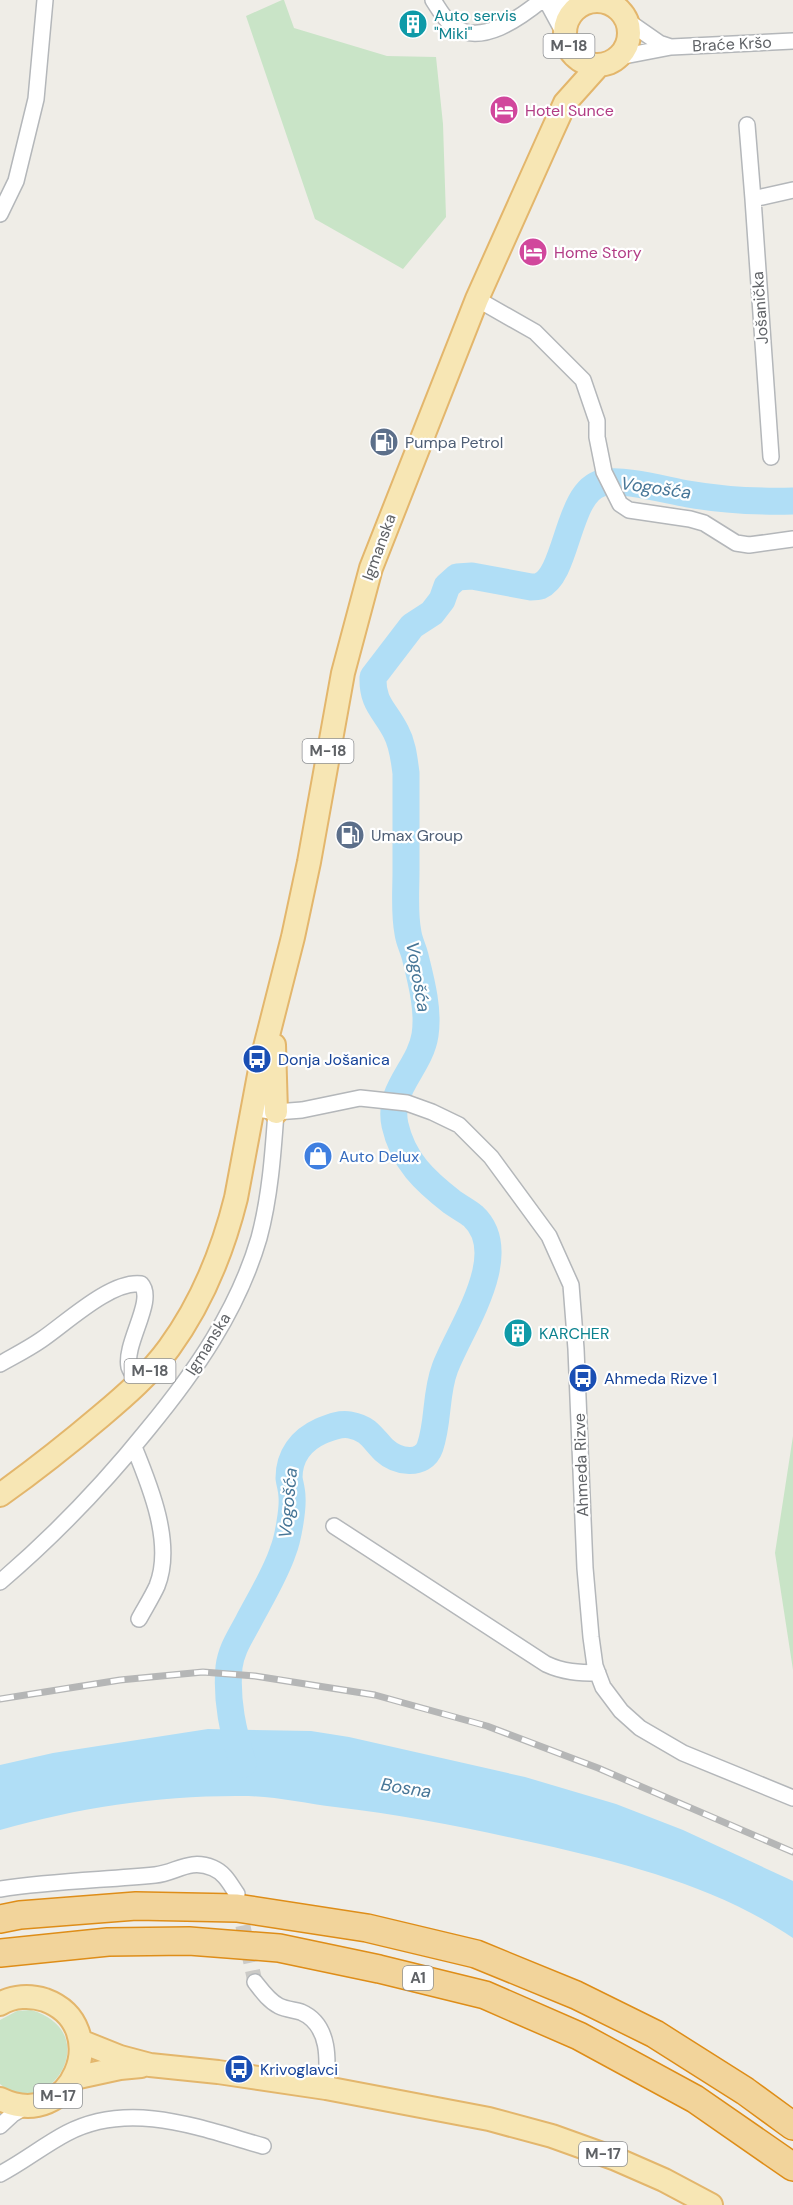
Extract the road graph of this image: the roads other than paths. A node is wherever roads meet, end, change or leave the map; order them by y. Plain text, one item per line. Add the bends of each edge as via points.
1 (45, 0) edge
2 (432, 0) edge
3 (546, 0) edge
4 (590, 3) edge
5 (625, 12) edge
6 (793, 41) edge
7 (567, 42) junction
8 (671, 47) junction
9 (609, 61) junction
10 (565, 103) junction
11 (747, 125) dead end
12 (793, 190) edge
13 (753, 199) junction
14 (0, 214) edge
15 (477, 299) junction
16 (771, 457) dead end
17 (793, 538) edge
18 (273, 1016) junction
19 (252, 1108) junction
20 (276, 1112) junction
21 (0, 1364) edge
22 (139, 1383) junction
23 (134, 1447) junction
24 (0, 1495) edge
25 (334, 1526) dead end
26 (0, 1582) edge
27 (139, 1619) dead end
28 (598, 1673) junction
29 (793, 1798) edge
30 (0, 1889) edge
31 (237, 1894) tunnel mouth
32 (0, 1919) edge
33 (0, 1953) edge
34 (255, 1982) tunnel mouth
35 (0, 1984) edge
36 (21, 1997) junction
37 (0, 2004) edge
38 (80, 2041) junction
39 (150, 2066) junction
40 (74, 2078) junction
41 (326, 2088) junction
42 (0, 2099) edge
43 (25, 2107) junction
44 (0, 2126) edge
45 (793, 2126) edge
46 (263, 2146) dead end
47 (793, 2167) edge
48 (0, 2174) edge
49 (711, 2205) edge

1 - 14 street via 36,99 16,181
2 - 3 street via 455,28 486,32 507,25
3 - 4 street via 573,9
3 - 7 street
4 - 5 main road via 605,2
4 - 7 main road, M-18 via 569,20
5 - 8 street via 659,43
5 - 9 main road, M-18 via 628,40 625,49
6 - 8 street, Braće Kršo
7 - 9 main road, M-18 via 581,60
7 - 10 main road, Igmanska / M-18
8 - 9 street, Braće Kršo
9 - 10 main road, Igmanska / M-18
10 - 15 main road, Igmanska / M-18
11 - 13 street, Jošanička
12 - 13 street
13 - 16 street, Jošanička
15 - 17 street via 535,332 583,380 597,422 604,471 620,504 629,510 704,523 736,543 749,545
15 - 18 main road, Igmanska / M-18 via 392,512 355,622 309,862
18 - 19 main road, M-18
18 - 20 main road
19 - 20 street, Ahmeda Rizve
19 - 22 main road, M-18 via 237,1198 216,1258 187,1320
20 - 23 street, Igmanska via 268,1194 259,1238 237,1296 201,1360
20 - 28 street, Ahmeda Rizve via 360,1098 407,1103 432,1112 459,1125 491,1157 549,1236 571,1285 585,1568
21 - 22 street via 116,1288 134,1283 141,1284 145,1293 129,1348 129,1369
22 - 24 main road, M-18
23 - 26 street, Igmanska via 82,1507
23 - 27 street via 151,1492 162,1541 157,1585
25 - 28 street via 546,1664 573,1673
28 - 29 street, Ahmeda Rizve via 621,1711 640,1728 683,1753
30 - 31 street via 42,1882 158,1875 195,1864 225,1876
32 - 45 highway, A1 via 136,1906 237,1908 368,1928 476,1954 576,1995 655,2034
33 - 47 highway, A1 via 108,1942 189,1941 279,1948 485,1995 579,2036 694,2099
34 - 41 street via 279,2006 304,2013 318,2026 328,2056
35 - 36 main road
36 - 37 main road
36 - 38 main road via 52,2003 75,2026
38 - 39 main road, M-17
38 - 40 main road, M-17 via 81,2060
39 - 40 main road, M-17
39 - 41 main road, M-17
40 - 43 main road, M-17 via 54,2099
41 - 49 main road, M-17 via 489,2118 552,2136 616,2159
42 - 43 main road, M-17
43 - 44 street
46 - 48 street via 168,2121 122,2118 67,2132

